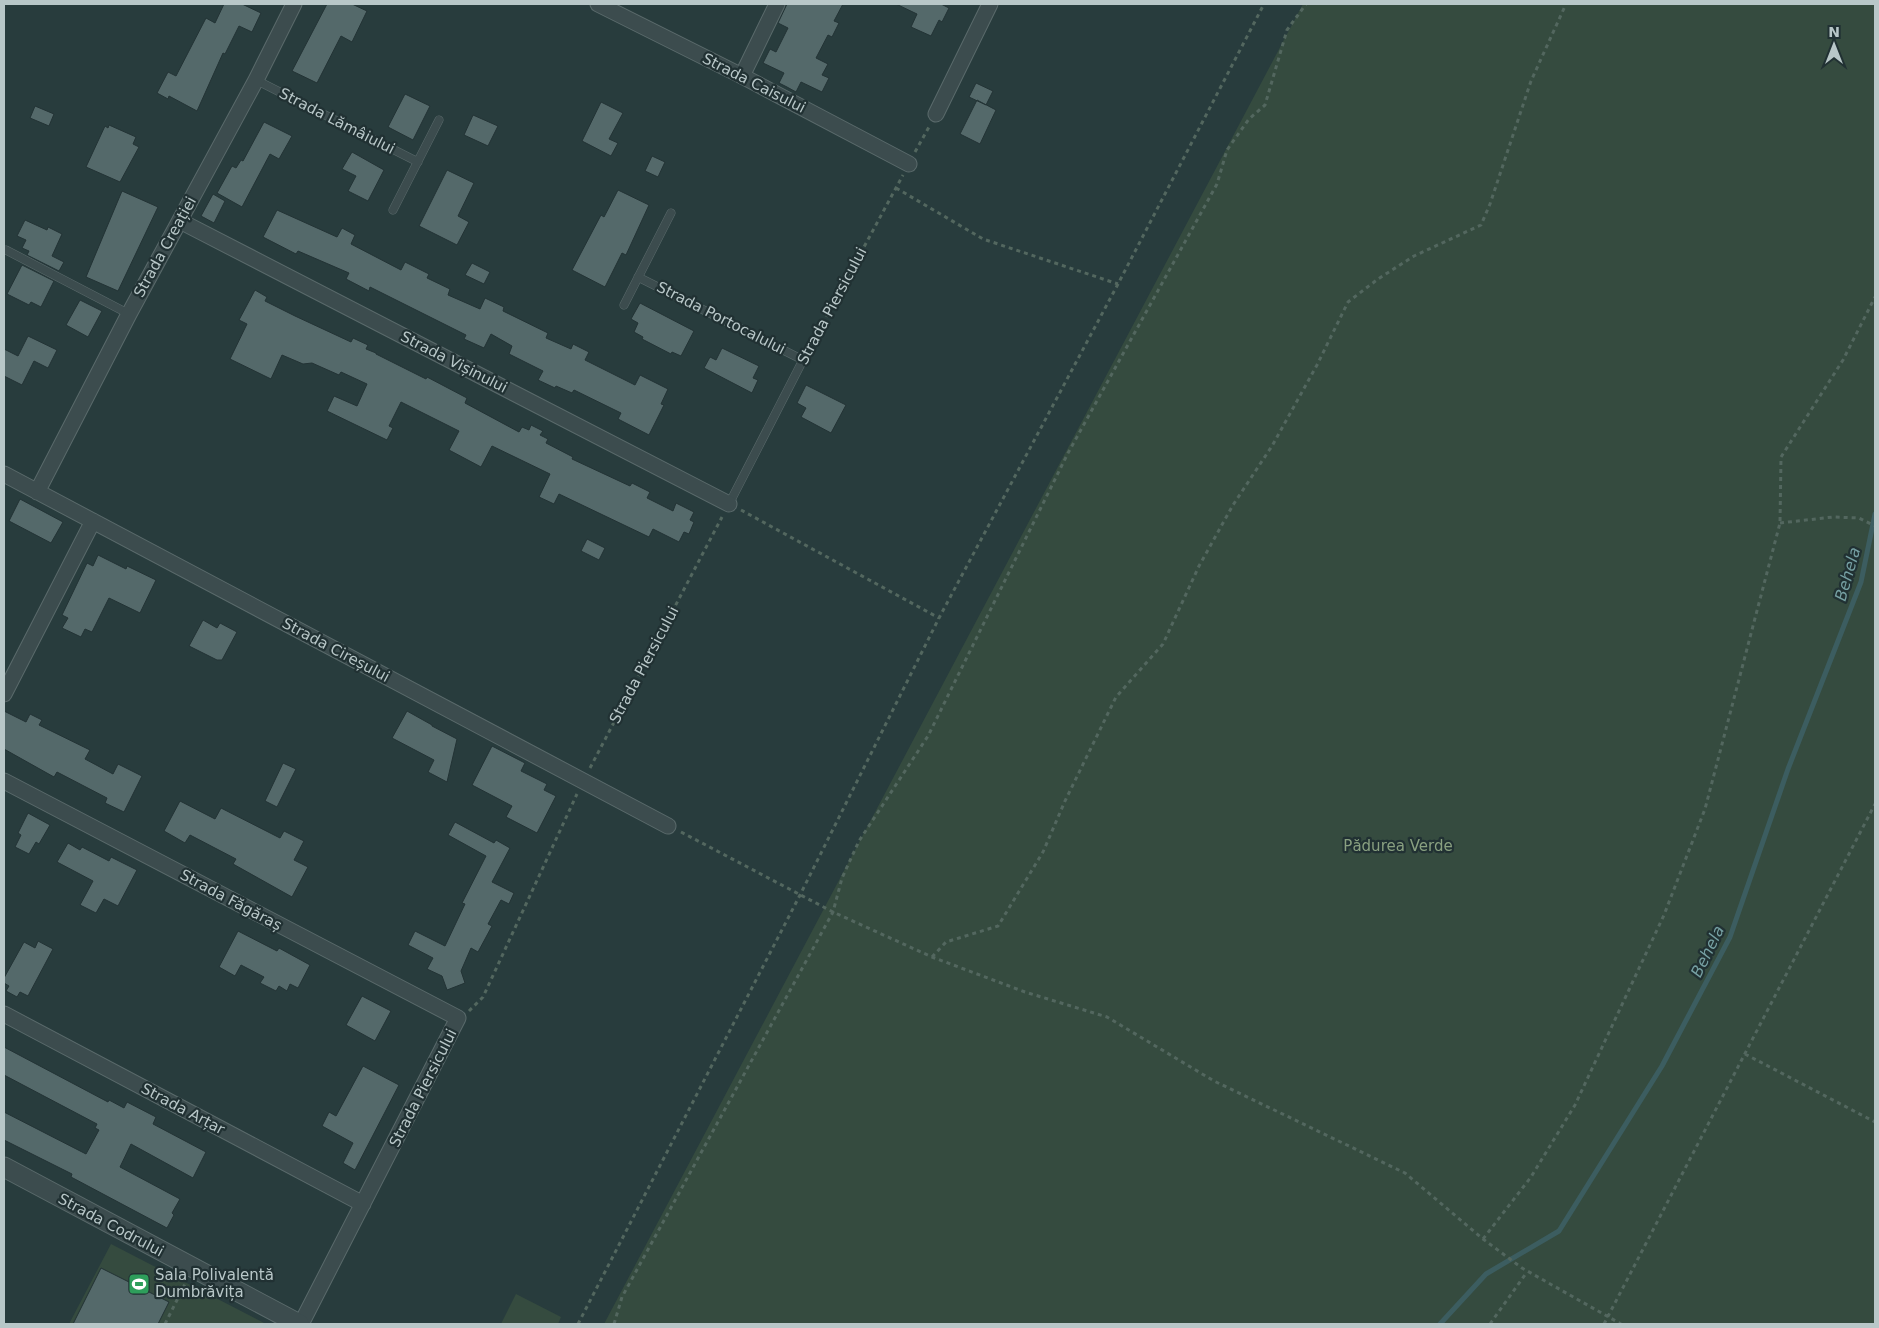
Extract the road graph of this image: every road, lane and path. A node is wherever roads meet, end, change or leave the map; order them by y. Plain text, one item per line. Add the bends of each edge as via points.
1 (294, 4) edge
2 (598, 4) edge
3 (777, 4) edge
4 (990, 4) edge
5 (1264, 4) edge
6 (1306, 4) edge
7 (1566, 4) edge
8 (742, 76) junction
9 (256, 80) junction
10 (936, 114) joint
11 (439, 120) dead end
12 (418, 162) junction
13 (909, 164) junction
14 (896, 188) junction
15 (393, 210) dead end
16 (671, 213) dead end
17 (180, 221) junction
18 (6, 250) dead end
19 (638, 277) junction
20 (1118, 284) junction
21 (1875, 296) edge
22 (624, 305) dead end
23 (129, 314) junction
24 (804, 360) junction
25 (4, 474) edge
26 (37, 492) junction
27 (729, 504) junction
28 (93, 521) junction
29 (1780, 523) junction
30 (1875, 526) edge
31 (939, 618) junction
32 (4, 694) edge
33 (4, 781) edge
34 (583, 781) junction
35 (1875, 804) edge
36 (668, 826) joint
37 (800, 895) junction
38 (833, 912) junction
39 (932, 957) junction
40 (4, 1014) edge
41 (458, 1018) junction
42 (1745, 1054) junction
43 (1875, 1122) edge
44 (4, 1167) edge
45 (363, 1204) junction
46 (1483, 1240) junction
47 (1527, 1272) junction
48 (188, 1280) dead end
49 (1607, 1318) junction
50 (165, 1324) edge
51 (300, 1324) edge
52 (578, 1324) edge
53 (614, 1324) edge
54 (1490, 1324) edge
55 (1604, 1324) edge
56 (1621, 1324) edge

1 - 9 street, Strada Creației
2 - 8 street, Strada Caisului
3 - 8 street
4 - 10 street
5 - 20 path
6 - 38 path via 1287,30 1265,105 1248,119 1227,150 1218,184 1068,454 928,736 859,841 842,878
7 - 39 path via 1530,81 1481,225 1414,256 1348,302 1272,446 1233,505 1199,566 1163,644 1116,697 1043,852 1007,912 998,926 946,942
8 - 13 street, Strada Caisului
9 - 12 lane, Strada Lămâiului
9 - 17 street, Strada Creației
10 - 13 path, Strada Piersicului
11 - 12 lane
12 - 15 lane
13 - 14 path, Strada Piersicului
14 - 20 path via 982,239
14 - 24 path, Strada Piersicului
16 - 19 lane, Strada Portocalului
17 - 23 street, Strada Creației
17 - 27 street, Strada Vișinului
18 - 23 lane
19 - 22 lane, Strada Portocalului
19 - 24 lane, Strada Portocalului
20 - 31 path
21 - 29 path via 1843,360 1782,457
23 - 26 street, Strada Creației
24 - 27 lane, Strada Piersicului
25 - 26 street, Strada Cireșului
26 - 28 street, Strada Cireșului
27 - 31 path
27 - 34 path, Strada Piersicului
28 - 32 street
28 - 34 street, Strada Cireșului
29 - 30 path via 1833,517 1859,518
29 - 46 path via 1705,809 1664,915 1575,1105 1531,1177
31 - 37 path
33 - 41 street, Strada Făgăraș
34 - 36 street, Strada Cireșului
34 - 41 path, Strada Piersicului via 483,996
35 - 42 path
36 - 37 path
37 - 38 path
37 - 52 path
38 - 39 path
38 - 53 path via 622,1297
39 - 46 path via 1025,992 1107,1017 1214,1081 1404,1173
40 - 45 street, Strada Arțar
41 - 45 street, Strada Piersicului
42 - 43 path
42 - 49 path
44 - 51 street, Strada Codrului
45 - 51 street, Strada Piersicului
46 - 47 path
47 - 49 path
47 - 54 path
48 - 50 path
49 - 55 path
49 - 56 path

